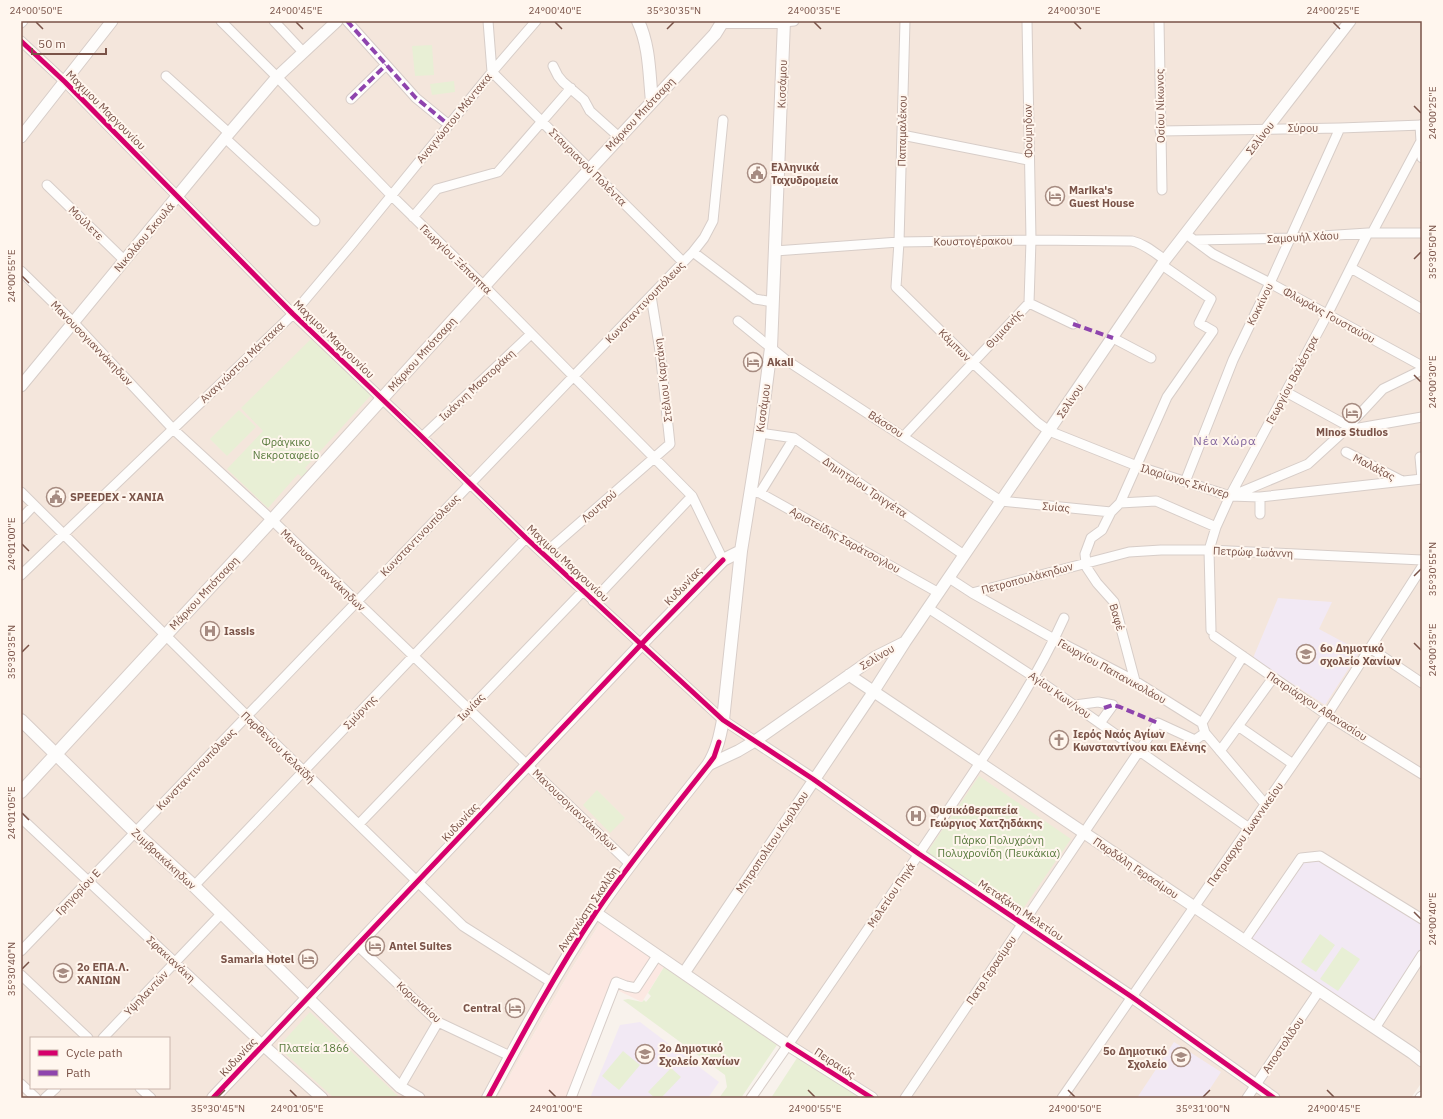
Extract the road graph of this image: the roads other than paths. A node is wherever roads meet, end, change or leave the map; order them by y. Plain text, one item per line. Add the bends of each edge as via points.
1 (112, 21) edge
2 (221, 21) edge
3 (274, 21) edge
4 (337, 21) edge
5 (347, 21) edge
6 (488, 21) edge
7 (536, 21) edge
8 (638, 21) edge
9 (727, 21) edge
10 (788, 21) edge
11 (905, 21) edge
12 (1027, 21) edge
13 (1159, 21) edge
14 (1350, 21) edge
15 (21, 41) edge
16 (303, 52) junction
17 (386, 65) junction
18 (553, 66) dead end
19 (492, 72) junction
20 (166, 76) dead end
21 (277, 77) junction
22 (65, 82) junction
23 (571, 88) junction
24 (351, 99) dead end
25 (652, 101) junction
26 (723, 120) dead end
27 (542, 122) junction
28 (449, 124) junction
29 (1421, 125) edge
30 (1340, 128) junction
31 (1267, 129) junction
32 (1160, 130) junction
33 (227, 135) junction
34 (902, 135) junction
35 (21, 137) edge
36 (619, 137) junction
37 (1421, 141) junction
38 (1422, 158) edge
39 (1028, 160) junction
40 (590, 169) junction
41 (48, 185) dead end
42 (1162, 190) dead end
43 (392, 196) junction
44 (178, 197) junction
45 (413, 217) junction
46 (315, 221) dead end
47 (1370, 233) junction
48 (1422, 233) edge
49 (1191, 237) junction
50 (1290, 238) junction
51 (1030, 240) junction
52 (899, 242) junction
53 (775, 251) junction
54 (693, 252) junction
55 (124, 260) junction
56 (683, 262) junction
57 (1164, 263) junction
58 (1350, 268) junction
59 (21, 271) edge
60 (1270, 283) junction
61 (484, 286) junction
62 (651, 296) junction
63 (773, 302) junction
64 (1029, 303) junction
65 (1422, 309) edge
66 (293, 314) junction
67 (1327, 315) junction
68 (738, 321) dead end
69 (74, 323) junction
70 (1073, 324) dead end
71 (531, 334) junction
72 (1112, 338) junction
73 (771, 348) junction
74 (1151, 358) dead end
75 (973, 362) junction
76 (1422, 366) edge
77 (1422, 370) edge
78 (574, 376) junction
79 (21, 386) edge
80 (1286, 392) junction
81 (382, 398) junction
82 (1422, 417) edge
83 (1348, 426) junction
84 (173, 429) junction
85 (1049, 431) junction
86 (760, 433) junction
87 (904, 436) junction
88 (422, 437) junction
89 (794, 438) junction
90 (1346, 452) dead end
91 (1420, 457) dead end
92 (655, 458) junction
93 (1137, 466) junction
94 (1422, 479) edge
95 (1402, 481) junction
96 (1185, 482) junction
97 (470, 484) junction
98 (21, 492) edge
99 (755, 492) junction
100 (692, 496) junction
101 (1230, 496) junction
102 (1260, 497) junction
103 (1001, 501) junction
104 (1120, 503) junction
105 (34, 505) junction
106 (1111, 512) junction
107 (1260, 514) dead end
108 (21, 519) edge
109 (272, 520) junction
110 (1216, 527) junction
111 (63, 534) junction
112 (526, 538) junction
113 (1209, 550) junction
114 (741, 551) junction
115 (544, 554) junction
116 (964, 555) junction
117 (723, 560) junction
118 (1422, 560) edge
119 (1086, 563) junction
120 (1422, 567) edge
121 (21, 575) edge
122 (948, 578) junction
123 (583, 591) junction
124 (939, 593) junction
125 (972, 593) junction
126 (593, 601) junction
127 (357, 602) junction
128 (928, 608) junction
129 (1064, 618) dead end
130 (1212, 633) joint
131 (165, 635) junction
132 (1054, 639) junction
133 (905, 642) junction
134 (641, 644) junction
135 (1370, 648) junction
136 (413, 656) junction
137 (1243, 656) junction
138 (849, 675) junction
139 (1034, 677) junction
140 (1273, 678) junction
141 (1135, 681) junction
142 (1422, 683) edge
143 (874, 691) junction
144 (1075, 705) junction
145 (469, 709) junction
146 (1327, 715) junction
147 (247, 716) junction
148 (21, 720) edge
149 (723, 720) junction
150 (1100, 723) junction
151 (1238, 726) junction
152 (1204, 728) junction
153 (755, 741) junction
154 (1139, 751) junction
155 (1220, 751) junction
156 (56, 754) junction
157 (980, 763) junction
158 (1293, 764) junction
159 (527, 765) junction
160 (708, 765) junction
161 (303, 771) junction
162 (1422, 774) edge
163 (814, 779) junction
164 (21, 792) edge
165 (1265, 804) junction
166 (21, 818) edge
167 (359, 824) junction
168 (1249, 828) junction
169 (135, 832) junction
170 (1084, 833) junction
171 (919, 854) junction
172 (630, 864) junction
173 (88, 881) junction
174 (417, 883) junction
175 (194, 886) junction
176 (1194, 908) junction
177 (596, 912) junction
178 (222, 913) junction
179 (1422, 919) edge
180 (1023, 924) junction
181 (1244, 941) junction
182 (358, 946) junction
183 (21, 951) edge
184 (1422, 955) edge
185 (657, 956) junction
186 (175, 963) junction
187 (684, 973) junction
188 (21, 975) edge
189 (551, 982) junction
190 (1319, 991) junction
191 (1132, 997) junction
192 (308, 998) junction
193 (438, 1022) junction
194 (1375, 1028) junction
195 (87, 1037) edge
196 (104, 1037) edge
197 (263, 1045) junction
198 (788, 1045) junction
199 (510, 1056) junction
200 (1422, 1061) edge
201 (21, 1084) edge
202 (400, 1086) junction
203 (1256, 1086) junction
204 (55, 1089) edge
205 (141, 1089) edge
206 (1272, 1097) edge
207 (36, 1098) edge
208 (46, 1098) edge
209 (151, 1098) edge
210 (213, 1098) edge
211 (322, 1098) edge
212 (419, 1098) edge
213 (488, 1098) edge
214 (571, 1098) edge
215 (751, 1098) edge
216 (872, 1098) edge
217 (905, 1098) edge
218 (1062, 1098) edge
219 (1247, 1098) edge

1 - 22 street
2 - 21 street, Γεωργίου Ξέπαππα
3 - 16 street
4 - 16 street, Νικολάου Σκουλά
5 - 17 street
6 - 19 street
7 - 19 street, Αναγνώστου Μάντακα
8 - 25 main road via 648,52
9 - 10 main road, Μάρκου Μπότσαρη
9 - 25 main road, Μάρκου Μπότσαρη
10 - 53 main road, Κισσάμου
11 - 34 street, Παπαμαλέκου
12 - 39 street, Φούμηδων
13 - 32 street, Οσίου Νίκωνος
14 - 31 street, Σελίνου
15 - 22 street, Μαχιμου Mαργουνίου
16 - 21 street, Νικολάου Σκουλά
17 - 24 street
17 - 28 street via 416,98
18 - 23 street via 558,76
19 - 27 street, Σταυριανού Πολέντα
19 - 28 street, Αναγνώστου Μάντακα
20 - 33 street
21 - 33 street, Νικολάου Σκουλά
21 - 43 street, Γεωργίου Ξέπαππα
22 - 35 street
22 - 44 street, Μαχιμου Mαργουνίου
23 - 27 street
23 - 36 street via 584,100 590,111
25 - 36 main road, Μάρκου Μπότσαρη
26 - 54 street, Κωνσταντινουπόλεως via 713,221
27 - 40 street, Σταυριανού Πολέντα
27 - 45 street via 498,172 437,189
28 - 43 street, Αναγνώστου Μάντακα
29 - 30 street, Σύρου
29 - 37 street
30 - 31 street, Σύρου
30 - 50 street, Κοκκίνου
31 - 32 street, Σύρου
31 - 49 street, Σελίνου
32 - 42 street, Οσίου Νίκωνος
33 - 44 street, Νικολάου Σκουλά
33 - 46 street
34 - 39 street
34 - 52 street, Παπαμαλέκου
36 - 40 main road, Μάρκου Μπότσαρη
37 - 38 street
37 - 47 street, Γεωργίου Βαλέστρα
39 - 51 street, Φούμηδων
40 - 56 street, Σταυριανού Πολέντα
40 - 61 main road, Μάρκου Μπότσαρη
41 - 55 street, Μούλετε
43 - 45 street, Γεωργίου Ξέπαππα
43 - 66 street, Αναγνώστου Μάντακα
44 - 55 street, Νικολάου Σκουλά
44 - 66 street, Μαχιμου Mαργουνίου
45 - 61 street, Γεωργίου Ξέπαππα
47 - 48 street, Σαμουήλ Χάου
47 - 50 street, Σαμουήλ Χάου
47 - 58 street, Γεωργίου Βαλέστρα
49 - 50 street, Σαμουήλ Χάου
49 - 57 street, Σελίνου
49 - 60 street, Φλωράνς Γουσταύου via 1213,254
50 - 60 street, Κοκκίνου
51 - 52 street, Κουστογέρακου
51 - 57 street, Κουστογέρακου via 1132,241 1145,246
51 - 64 street, Θυμιανής
52 - 53 street, Κουστογέρακου
52 - 75 street, Κάμπων via 896,287
53 - 63 main road, Κισσάμου
54 - 56 street, Κωνσταντινουπόλεως
54 - 63 street via 755,299
55 - 69 street, Νικολάου Σκουλά
56 - 62 street, Κωνσταντινουπόλεως
57 - 72 street, Σελίνου
57 - 93 street, Κουστογέρακου via 1211,299 1199,323 1213,331 1167,397
58 - 65 street
58 - 67 street, Γεωργίου Βαλέστρα
59 - 69 street, Μανουσογιαννάκηδων
60 - 67 street, Φλωράνς Γουσταύου
60 - 96 street, Κοκκίνου via 1233,360
61 - 71 street, Γεωργίου Ξέπαππα
61 - 81 main road, Μάρκου Μπότσαρη
62 - 78 street, Κωνσταντινουπόλεως
62 - 92 street, Στέλιου Καρτάκη via 670,444
63 - 73 main road, Κισσάμου
64 - 70 street
64 - 75 street, Θυμιανής
66 - 81 street, Μαχιμου Mαργουνίου
66 - 84 street, Αναγνώστου Μάντακα
67 - 76 street, Φλωράνς Γουσταύου
67 - 80 street, Γεωργίου Βαλέστρα
68 - 73 street, Βάσσου
69 - 79 street, Νικολάου Σκουλά
69 - 84 street, Μανουσογιαννάκηδων
71 - 78 street, Γεωργίου Ξέπαππα
71 - 88 street, Ιωάννη Μαστοράκη
72 - 74 street
72 - 85 street, Σελίνου
73 - 86 main road, Κισσάμου
73 - 87 street, Βάσσου
75 - 85 street, Κάμπων
75 - 87 street, Θυμιανής
77 - 83 street via 1383,389
78 - 92 street, Γεωργίου Ξέπαππα
78 - 97 street, Κωνσταντινουπόλεως
80 - 83 street
80 - 101 street, Γεωργίου Βαλέστρα
81 - 88 street, Μαχιμου Mαργουνίου
81 - 109 main road, Μάρκου Μπότσαρη
82 - 83 street via 1359,428
83 - 101 street via 1308,464
84 - 109 street, Μανουσογιαννάκηδων
84 - 111 street, Αναγνώστου Μάντακα
85 - 93 street, Ιλαρίωνος Σκίννερ
85 - 103 street, Σελίνου
86 - 89 street, Δημητρίου Τριγγέτα
86 - 99 main road, Κισσάμου
87 - 103 street, Βάσσου
88 - 97 street, Μαχιμου Mαργουνίου
89 - 99 street, Κισσάμου
89 - 116 street, Δημητρίου Τριγγέτα
90 - 95 street, Μαλάξας
91 - 94 street
92 - 100 street, Γεωργίου Ξέπαππα
92 - 115 street, Λουτρού
93 - 96 street, Ιλαρίωνος Σκίννερ
93 - 104 street
94 - 95 street, Ιλαρίωνος Σκίννερ
95 - 102 street, Ιλαρίωνος Σκίννερ
96 - 101 street, Ιλαρίωνος Σκίννερ
97 - 112 street, Μαχιμου Mαργουνίου
97 - 127 street, Κωνσταντινουπόλεως
98 - 105 street, Παρθενίου Κελαϊδή
99 - 114 main road, Κισσάμου
99 - 124 street, Αριστείδης Σαράτσογλου
100 - 117 street
100 - 126 street
101 - 102 street, Ιλαρίωνος Σκίννερ
101 - 110 street, Γεωργίου Βαλέστρα
102 - 107 street
103 - 106 street, Συίας
103 - 116 street, Σελίνου
104 - 106 street
104 - 110 street via 1156,501
105 - 108 street
105 - 111 street, Παρθενίου Κελαϊδή
106 - 119 street via 1102,530 1091,538 1085,554
109 - 127 street, Μανουσογιαννάκηδων
109 - 131 main road, Μάρκου Μπότσαρη
110 - 113 street, Γεωργίου Βαλέστρα
111 - 121 street, Αναγνώστου Μάντακα
111 - 131 street, Παρθενίου Κελαϊδή
112 - 115 street, Μαχιμου Mαργουνίου
112 - 136 street, Σμύρνης
113 - 118 street, Πετρώφ Ιωάννη
113 - 119 street, Πετρώφ Ιωάννη via 1129,552
113 - 130 street, Γεωργίου Βαλέστρα
114 - 117 main road, Κυδωνίας
114 - 149 main road, Κισσάμου
115 - 123 street, Μαχιμου Mαργουνίου
116 - 122 street, Σελίνου
117 - 134 main road, Κυδωνίας
119 - 125 street, Πετροπουλάκηδων
119 - 141 street, Βαφέ via 1086,568 1114,602
120 - 135 street, Πατριαρχου Ιωαννικείου
122 - 124 street, Σελίνου
122 - 125 street, Πετροπουλάκηδων
123 - 126 street, Μαχιμου Mαργουνίου
123 - 145 street, Ιωνίας
124 - 128 street, Σελίνου
125 - 132 street, Γεωργίου Παπανικολάου
126 - 134 street, Μαχιμου Mαργουνίου
127 - 136 street, Μανουσογιαννάκηδων
127 - 147 street, Κωνσταντινουπόλεως
128 - 133 street, Σελίνου
128 - 139 street, Αγίου Κων/νου
129 - 132 street, Μελετίου Πηγά
130 - 137 street, Πατριάρχου Αθανασίου
131 - 147 street, Παρθενίου Κελαϊδή
131 - 156 main road, Μάρκου Μπότσαρη
132 - 139 street, Μελετίου Πηγά
132 - 141 street, Γεωργίου Παπανικολάου
133 - 138 street, Σελίνου via 875,657
133 - 143 street, Μητροπολίτου Κυρίλλου
134 - 149 street, Μαχιμου Mαργουνίου
134 - 159 main road, Κυδωνίας
135 - 142 street
135 - 146 street, Πατριαρχου Ιωαννικείου
136 - 145 street, Μανουσογιαννάκηδων
136 - 161 street, Σμύρνης
137 - 140 street, Πατριάρχου Αθανασίου
137 - 152 street
138 - 143 street, Παρδάλη Γερασίμου
138 - 153 street, Σελίνου
139 - 144 street, Αγίου Κων/νου
139 - 157 street, Μελετίου Πηγά
140 - 146 street, Πατριάρχου Αθανασίου
140 - 151 street
141 - 152 street, Γεωργίου Παπανικολάου
143 - 157 street, Παρδάλη Γερασίμου
143 - 163 street, Μητροπολίτου Κυρίλλου
144 - 150 street, Αγίου Κων/νου
144 - 150 street via 1098,702 1113,705
145 - 159 street, Μανουσογιαννάκηδων
145 - 167 street, Ιωνίας
146 - 158 street, Πατριαρχου Ιωαννικείου
146 - 162 street, Πατριάρχου Αθανασίου
147 - 161 street, Παρθενίου Κελαϊδή
147 - 169 street, Κωνσταντινουπόλεως
148 - 156 main road, Ζυμβρακάκηδων
149 - 153 street, Μαχιμου Mαργουνίου
149 - 160 main road, Αναγνώστη Σκαλίδη via 714,757
150 - 154 street, Αγίου Κων/νου
151 - 155 street
151 - 158 street
152 - 154 street, Πατρ.Γερασίμου via 1195,740 1158,723
152 - 155 street, Γεωργίου Παπανικολάου
153 - 160 street, Σελίνου
153 - 163 street, Μεταξάκη Μελετίου
154 - 168 street, Αγίου Κων/νου
154 - 170 street, Πατρ.Γερασίμου
155 - 165 street, Γεωργίου Παπανικολάου
156 - 164 main road, Μάρκου Μπότσαρη
156 - 169 main road, Ζυμβρακάκηδων
157 - 170 street, Παρδάλη Γερασίμου
157 - 171 street, Μελετίου Πηγά
158 - 165 street, Πατριαρχου Ιωαννικείου
159 - 172 street, Μανουσογιαννάκηδων
159 - 174 main road, Κυδωνίας
160 - 172 main road, Αναγνώστη Σκαλίδη
161 - 167 street, Παρθενίου Κελαϊδή
161 - 175 street, Σμύρνης
163 - 171 street, Μεταξάκη Μελετίου
163 - 187 street, Μητροπολίτου Κυρίλλου
165 - 168 street, Πατριαρχου Ιωαννικείου
166 - 173 street, Σφακιανάκη
167 - 174 street, Παρθενίου Κελαϊδή
168 - 176 street, Πατριαρχου Ιωαννικείου
169 - 173 street, Γρηγορίου Ε
169 - 175 main road, Ζυμβρακάκηδων
170 - 176 street, Παρδάλη Γερασίμου
170 - 180 street, Πατρ.Γερασίμου
171 - 180 street, Μεταξάκη Μελετίου
171 - 198 street, Μελετίου Πηγά
172 - 177 main road, Αναγνώστη Σκαλίδη
173 - 183 street, Γρηγορίου Ε
173 - 186 street, Σφακιανάκη
174 - 182 main road, Κυδωνίας
174 - 189 street, Παρθενίου Κελαϊδή via 463,926
175 - 178 main road, Ζυμβρακάκηδων
176 - 181 street, Παρδάλη Γερασίμου
176 - 191 street, Πατριαρχου Ιωαννικείου
177 - 185 street, Πειραιώς
177 - 189 main road, Αναγνώστη Σκαλίδη
178 - 186 street, Υψηλαντών
178 - 192 main road, Ζυμβρακάκηδων
179 - 181 street via 1320,856 1300,858
180 - 191 street, Μεταξάκη Μελετίου
180 - 217 street, Πατρ.Γερασίμου
181 - 190 street, Παρδάλη Γερασίμου
182 - 192 main road, Κυδωνίας
182 - 193 street, Κορωναίου
184 - 194 street
185 - 187 street, Πειραιώς
185 - 214 street via 636,988 616,982
186 - 196 street, Υψηλαντών
186 - 197 street, Σφακιανάκη
187 - 198 street, Πειραιώς
188 - 195 street
189 - 199 main road, Αναγνώστη Σκαλίδη
190 - 194 street, Παρδάλη Γερασίμου
190 - 203 street, Αποστολίδου
191 - 203 street, Μεταξάκη Μελετίου
191 - 218 street, Πατριαρχου Ιωαννικείου
192 - 197 main road, Κυδωνίας
192 - 202 street
193 - 199 street, Κορωναίου
193 - 202 street
194 - 200 street, Παρδάλη Γερασίμου
197 - 210 main road, Κυδωνίας
197 - 211 street, Σφακιανάκη
198 - 215 street, Μελετίου Πηγά
198 - 216 street, Πειραιώς
199 - 213 main road, Αναγνώστη Σκαλίδη
201 - 207 street
202 - 212 street
203 - 206 street, Μεταξάκη Μελετίου
203 - 219 street, Αποστολίδου
204 - 208 street
205 - 209 street

